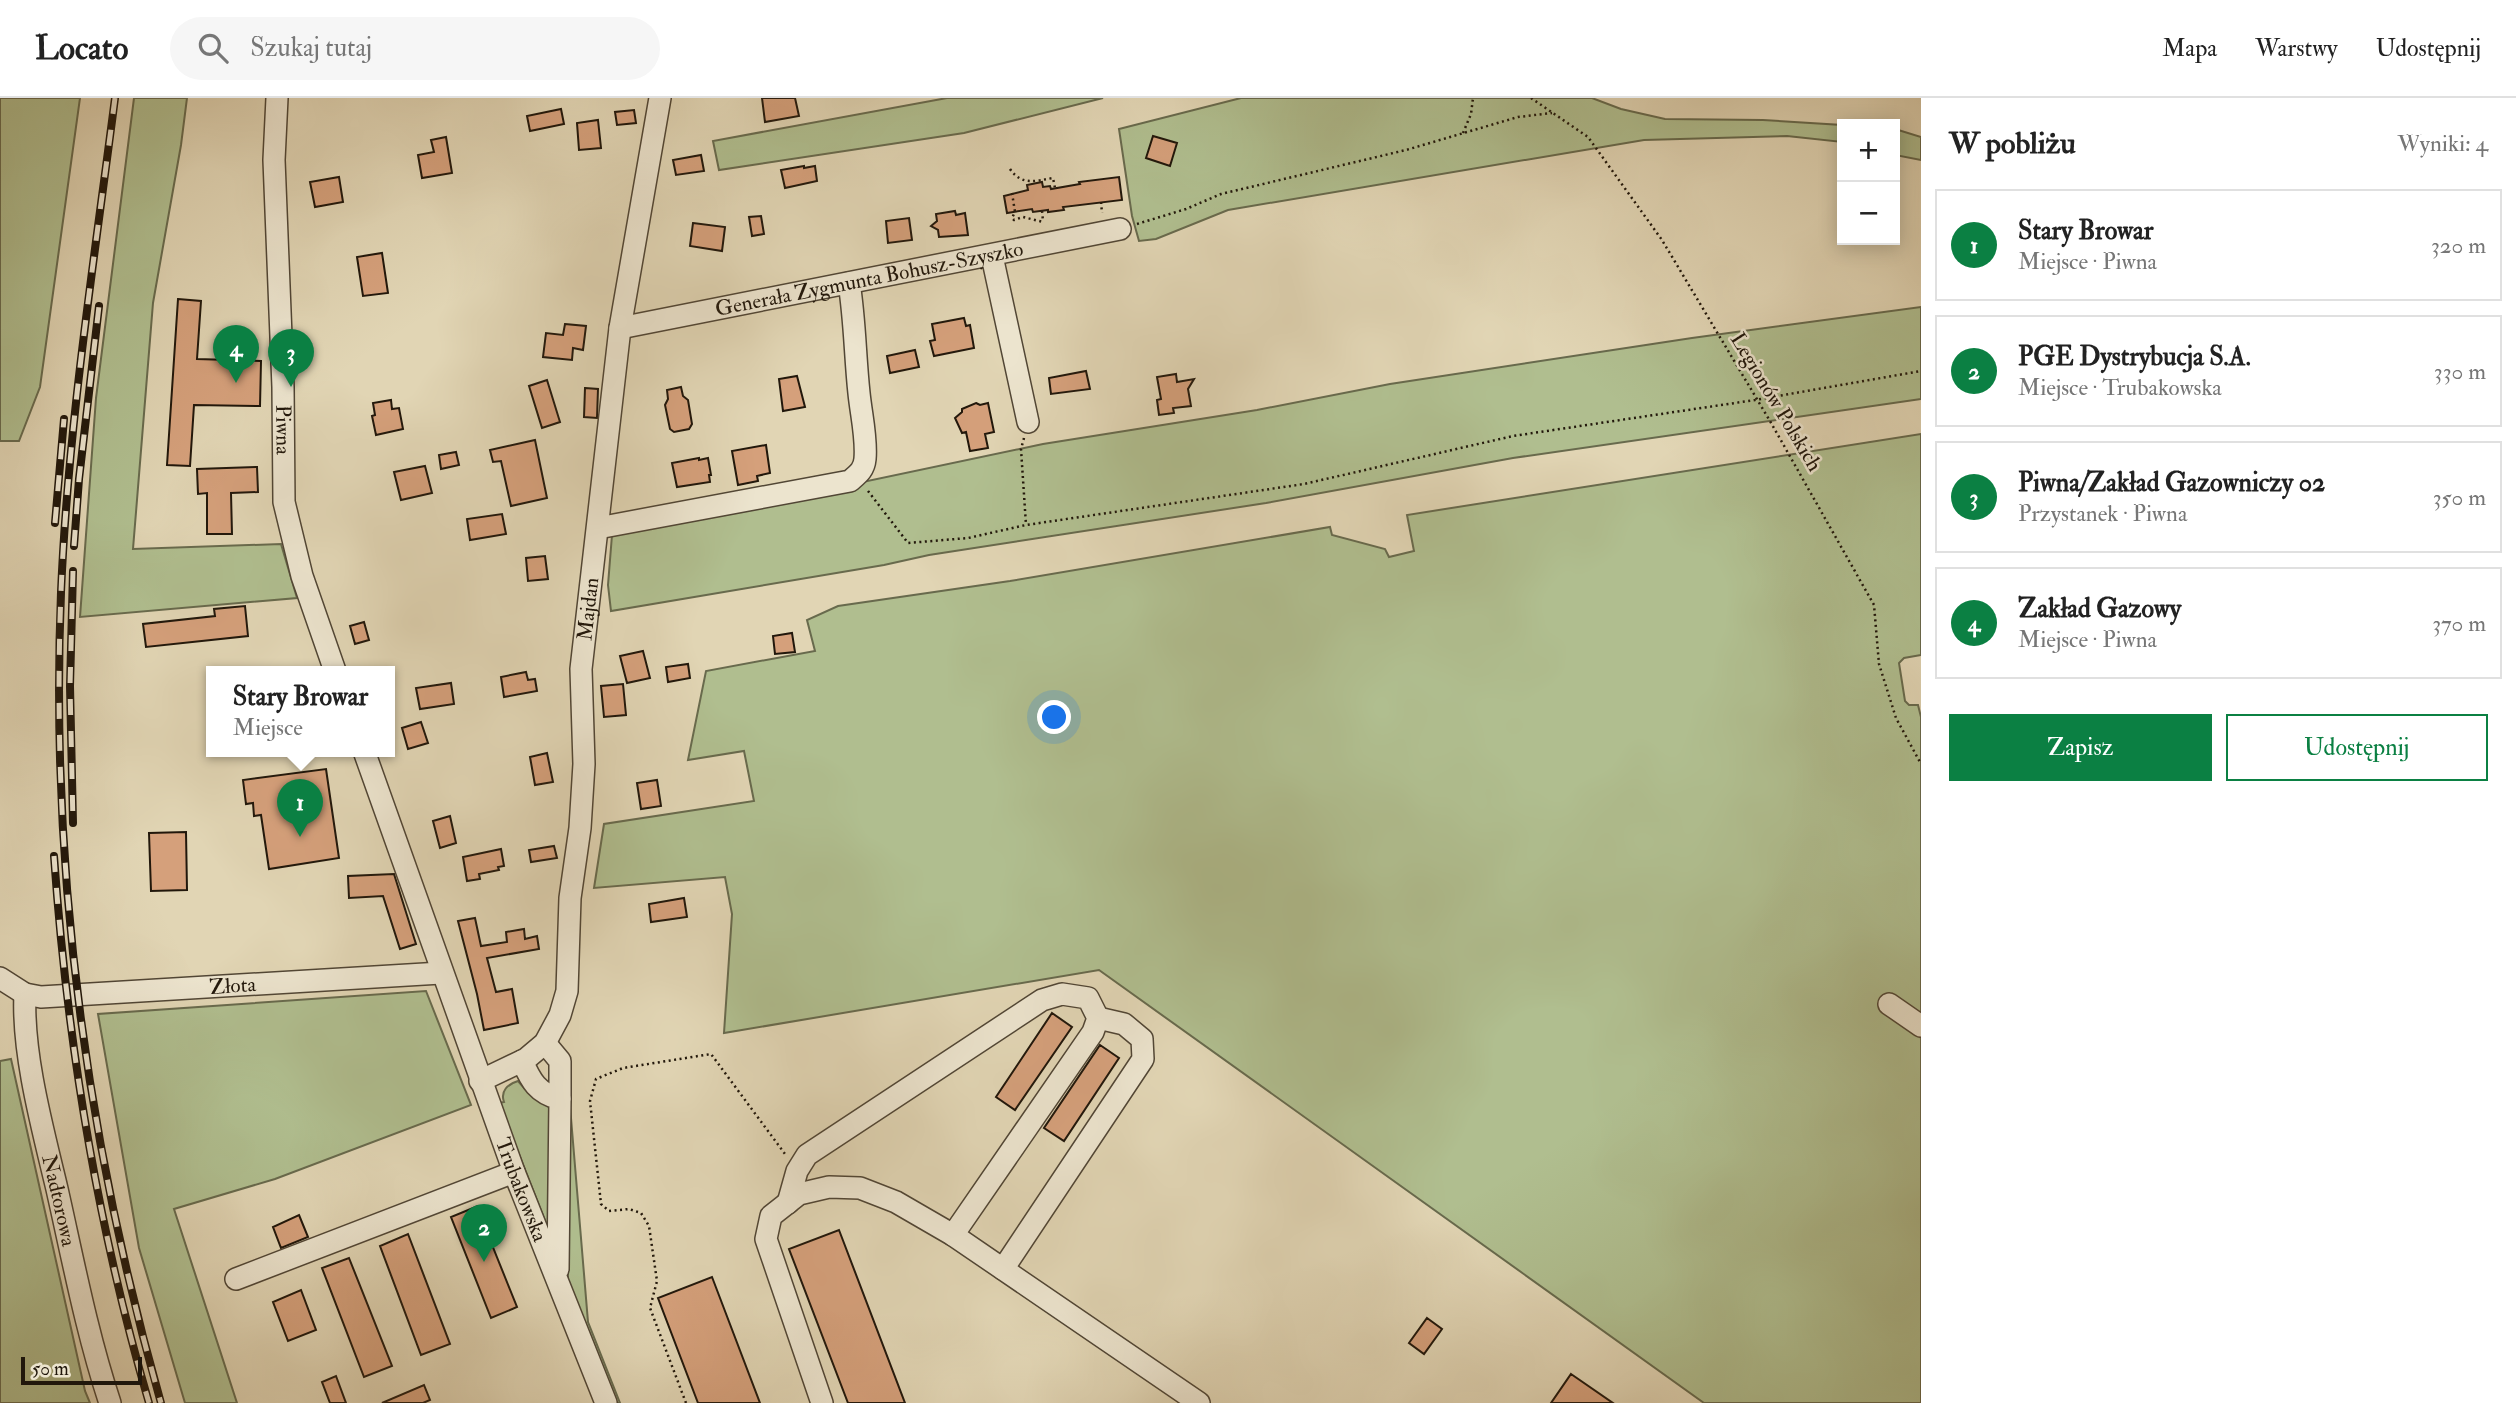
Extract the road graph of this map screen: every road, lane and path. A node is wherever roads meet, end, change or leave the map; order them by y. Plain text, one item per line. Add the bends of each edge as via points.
1 (277, 98) edge
2 (660, 98) edge
3 (1473, 98) edge
4 (1531, 98) edge
5 (1553, 112) junction
6 (1463, 133) junction
7 (1010, 169) dead end
8 (1055, 188) dead end
9 (1012, 193) dead end
10 (1043, 222) dead end
11 (1120, 229) joint
12 (992, 256) junction
13 (849, 283) junction
14 (620, 328) junction
15 (1921, 371) edge
16 (1755, 400) junction
17 (1028, 422) joint
18 (862, 471) junction
19 (1026, 525) junction
20 (597, 528) junction
21 (333, 666) edge
22 (365, 757) edge
23 (1921, 764) edge
24 (441, 973) junction
25 (0, 978) edge
26 (25, 993) junction
27 (1889, 1004) dead end
28 (1098, 1018) junction
29 (1921, 1026) edge
30 (545, 1043) junction
31 (522, 1061) junction
32 (480, 1081) junction
33 (560, 1099) junction
34 (797, 1171) junction
35 (514, 1172) junction
36 (788, 1203) junction
37 (953, 1235) junction
38 (1003, 1269) junction
39 (236, 1279) dead end
40 (558, 1281) junction
41 (110, 1403) edge
42 (606, 1403) edge
43 (686, 1403) edge
44 (822, 1403) edge
45 (1199, 1403) edge

1 - 21 street, Piwna via 274,160 284,502 302,576
2 - 14 street, Majdan
3 - 6 path
4 - 5 path, Legionów Polskich
5 - 6 path
5 - 16 path, Legionów Polskich via 1588,137 1662,240
6 - 11 path via 1221,194
7 - 8 path via 1027,182 1053,178
9 - 10 path via 1014,220
11 - 12 street, Generała Zygmunta Bohusz-Szyszko
12 - 13 street, Generała Zygmunta Bohusz-Szyszko
12 - 17 street
13 - 14 street, Generała Zygmunta Bohusz-Szyszko
13 - 18 street via 865,459
14 - 20 street, Majdan
15 - 16 path
16 - 19 path via 1513,436 1304,484
16 - 23 path, Legionów Polskich via 1874,606 1879,664 1896,718
17 - 19 path via 1021,449
18 - 19 path via 867,490 908,543 968,538
18 - 20 street via 850,481
20 - 30 street, Majdan via 581,669 584,764 570,898 567,990
22 - 24 street
24 - 26 street, Złota via 77,997
24 - 32 street, Trubakowska
25 - 26 street
26 - 41 street, Nadtorowa via 24,1017 39,1111
27 - 29 street
28 - 34 street via 1088,998 1062,994 1042,1000 807,1156
28 - 37 street via 1093,1032
28 - 38 street via 1124,1024 1142,1039 1143,1059
30 - 31 street, Majdan
30 - 33 street via 560,1061
31 - 32 street, Majdan
31 - 33 street via 542,1093
32 - 35 street, Trubakowska
33 - 40 street
34 - 36 street
34 - 43 path via 711,1054 623,1068 596,1079 590,1101 601,1205 609,1211 641,1213 649,1226 657,1281 650,1308
35 - 39 street
35 - 40 street, Trubakowska
36 - 37 street via 799,1194 829,1187 860,1188 896,1202
36 - 44 street via 771,1216 766,1239
37 - 38 street
38 - 45 street
40 - 42 street, Trubakowska

